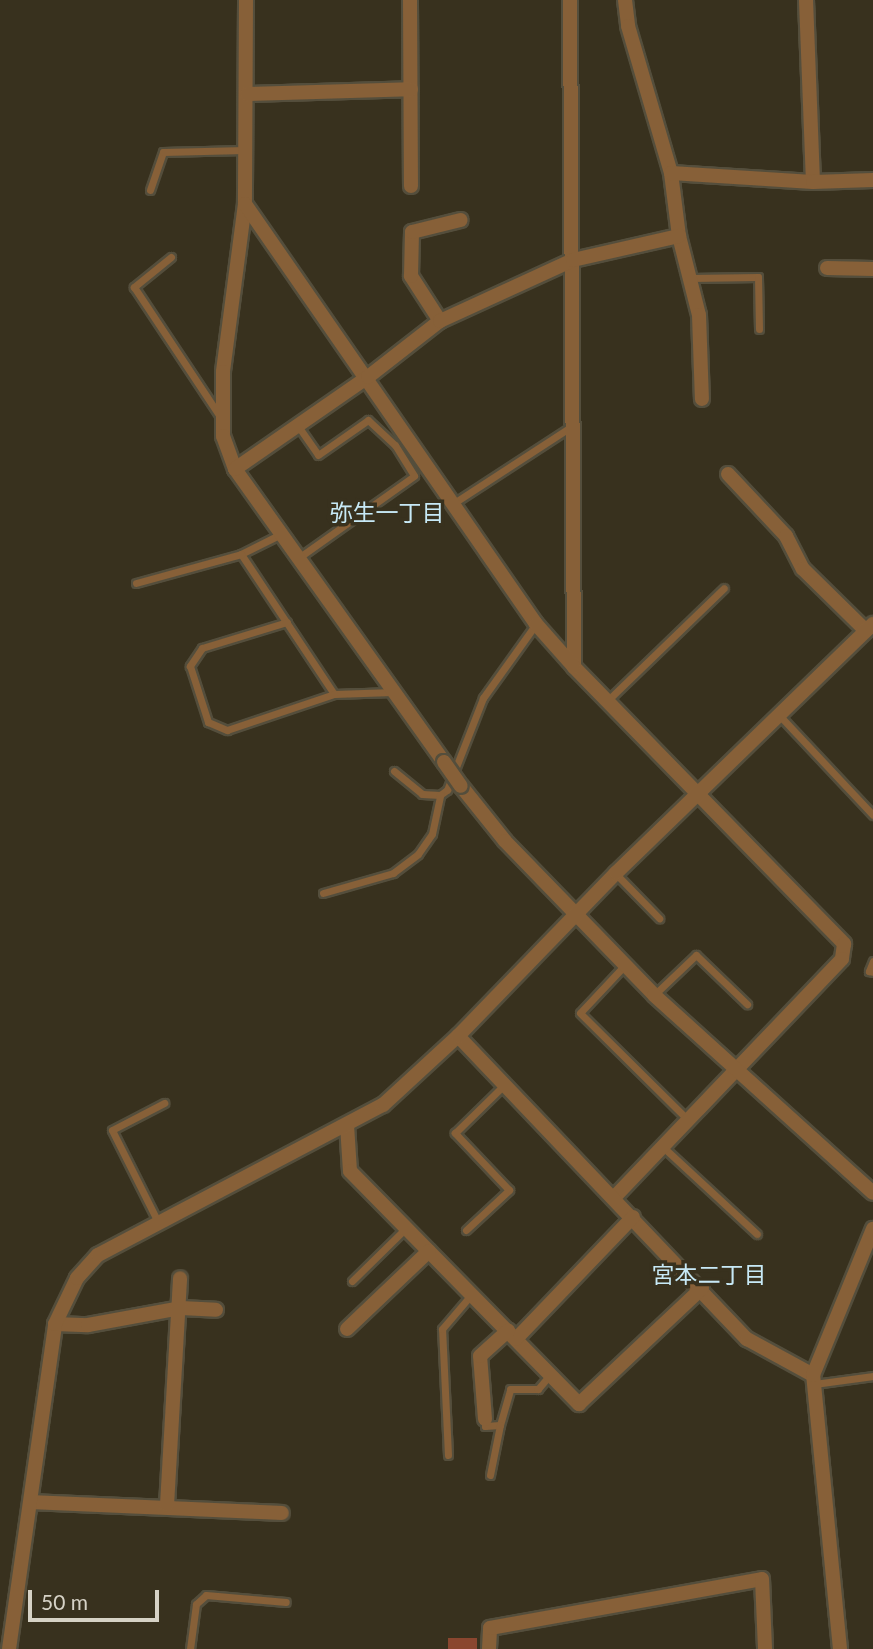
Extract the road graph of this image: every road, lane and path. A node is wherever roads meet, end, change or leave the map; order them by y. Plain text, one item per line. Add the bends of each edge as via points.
1 (246, 0) edge
2 (411, 0) edge
3 (570, 0) edge
4 (625, 0) edge
5 (806, 0) edge
6 (411, 89) junction
7 (247, 94) junction
8 (246, 150) junction
9 (671, 173) junction
10 (873, 180) edge
11 (813, 182) junction
12 (411, 186) dead end
13 (150, 190) dead end
14 (245, 204) junction
15 (461, 220) dead end
16 (679, 236) junction
17 (171, 257) dead end
18 (573, 260) junction
19 (827, 268) dead end
20 (873, 269) edge
21 (691, 278) junction
22 (440, 321) junction
23 (759, 329) dead end
24 (368, 377) junction
25 (702, 400) dead end
26 (222, 420) junction
27 (298, 426) junction
28 (572, 426) junction
29 (235, 469) junction
30 (728, 474) dead end
31 (454, 503) junction
32 (281, 533) junction
33 (241, 554) junction
34 (298, 558) junction
35 (136, 583) dead end
36 (723, 588) dead end
37 (287, 622) junction
38 (536, 624) junction
39 (869, 627) edge
40 (575, 667) junction
41 (394, 692) junction
42 (334, 694) junction
43 (608, 701) junction
44 (779, 715) junction
45 (394, 771) dead end
46 (699, 793) junction
47 (440, 795) junction
48 (873, 815) edge
49 (616, 873) junction
50 (323, 893) dead end
51 (574, 916) junction
52 (659, 918) dead end
53 (873, 961) edge
54 (624, 966) junction
55 (873, 972) edge
56 (653, 995) junction
57 (747, 1004) dead end
58 (458, 1036) junction
59 (734, 1069) junction
60 (504, 1084) junction
61 (164, 1103) dead end
62 (687, 1119) junction
63 (347, 1125) junction
64 (662, 1146) junction
65 (873, 1193) edge
66 (614, 1198) junction
67 (633, 1217) junction
68 (159, 1224) junction
69 (406, 1227) junction
70 (873, 1229) edge
71 (466, 1230) dead end
72 (757, 1234) dead end
73 (429, 1251) junction
74 (180, 1278) dead end
75 (352, 1282) dead end
76 (702, 1288) junction
77 (472, 1294) junction
78 (181, 1308) junction
79 (216, 1310) dead end
80 (55, 1324) junction
81 (347, 1329) dead end
82 (512, 1335) junction
83 (549, 1376) junction
84 (873, 1376) edge
85 (813, 1379) junction
86 (485, 1419) joint
87 (500, 1425) junction
88 (448, 1455) dead end
89 (491, 1475) dead end
90 (31, 1502) junction
91 (167, 1505) junction
92 (282, 1513) dead end
93 (286, 1602) dead end
94 (9, 1649) edge
95 (190, 1649) edge
96 (489, 1649) edge
97 (765, 1649) edge
98 (840, 1649) edge

1 - 7 street
2 - 6 street
3 - 18 street
4 - 9 street via 628,26
5 - 11 street
6 - 7 street
6 - 12 street
7 - 8 street
8 - 13 lane via 163,152
8 - 14 street
9 - 11 street
9 - 16 street
10 - 11 street
14 - 24 street
14 - 26 street via 223,372
15 - 22 street via 412,232 411,276
16 - 18 street
16 - 21 street
17 - 26 lane via 134,287
18 - 22 street
18 - 28 street
19 - 20 street
21 - 23 lane via 758,276
21 - 25 street via 699,315
22 - 24 street
24 - 27 street
24 - 31 street
26 - 29 street
27 - 29 street
27 - 34 lane via 318,455 368,420 395,445 414,476
28 - 31 lane
28 - 40 street
29 - 32 street
30 - 39 street via 786,536 803,569
31 - 38 street
32 - 33 lane
32 - 34 street
33 - 35 lane
33 - 37 lane
34 - 41 street
36 - 43 lane
37 - 42 lane
37 - 42 lane via 202,648 190,666 208,722 228,730
38 - 40 street
38 - 47 lane via 483,698 466,732 460,763
39 - 44 street
40 - 43 street
41 - 42 lane
41 - 51 street, bridge via 461,786
43 - 46 street
44 - 46 street
44 - 48 lane
45 - 47 lane via 422,794
46 - 49 street
46 - 59 street via 844,944 842,959
47 - 50 lane via 432,834 418,854 393,873
49 - 51 street
49 - 52 lane
51 - 54 street
51 - 58 street
53 - 55 lane via 869,971
54 - 56 street
54 - 62 lane via 580,1013
56 - 57 lane via 696,955
56 - 59 street
58 - 60 street
58 - 63 street via 383,1105
59 - 62 street
59 - 65 street
60 - 66 street
60 - 71 lane via 455,1133 509,1190
61 - 68 lane via 112,1130
62 - 64 street
63 - 68 street
63 - 69 street via 350,1171
64 - 66 street
64 - 72 lane
66 - 67 street
67 - 76 street
67 - 82 street
68 - 80 street via 98,1255 77,1278
69 - 73 street
69 - 75 lane
70 - 85 street
73 - 77 street
73 - 81 street
74 - 78 street
76 - 83 street via 579,1404
76 - 85 street via 747,1339
77 - 82 street
77 - 88 lane via 442,1329
78 - 79 street
78 - 80 street via 88,1325
78 - 91 street
80 - 90 street
82 - 83 street
82 - 86 street via 480,1356
83 - 87 lane via 538,1389 510,1389
84 - 85 lane
85 - 98 street
86 - 87 lane via 485,1426
87 - 89 lane
90 - 91 street
90 - 94 street
91 - 92 street
93 - 95 lane via 206,1595 197,1604
96 - 97 street via 490,1628 762,1579

